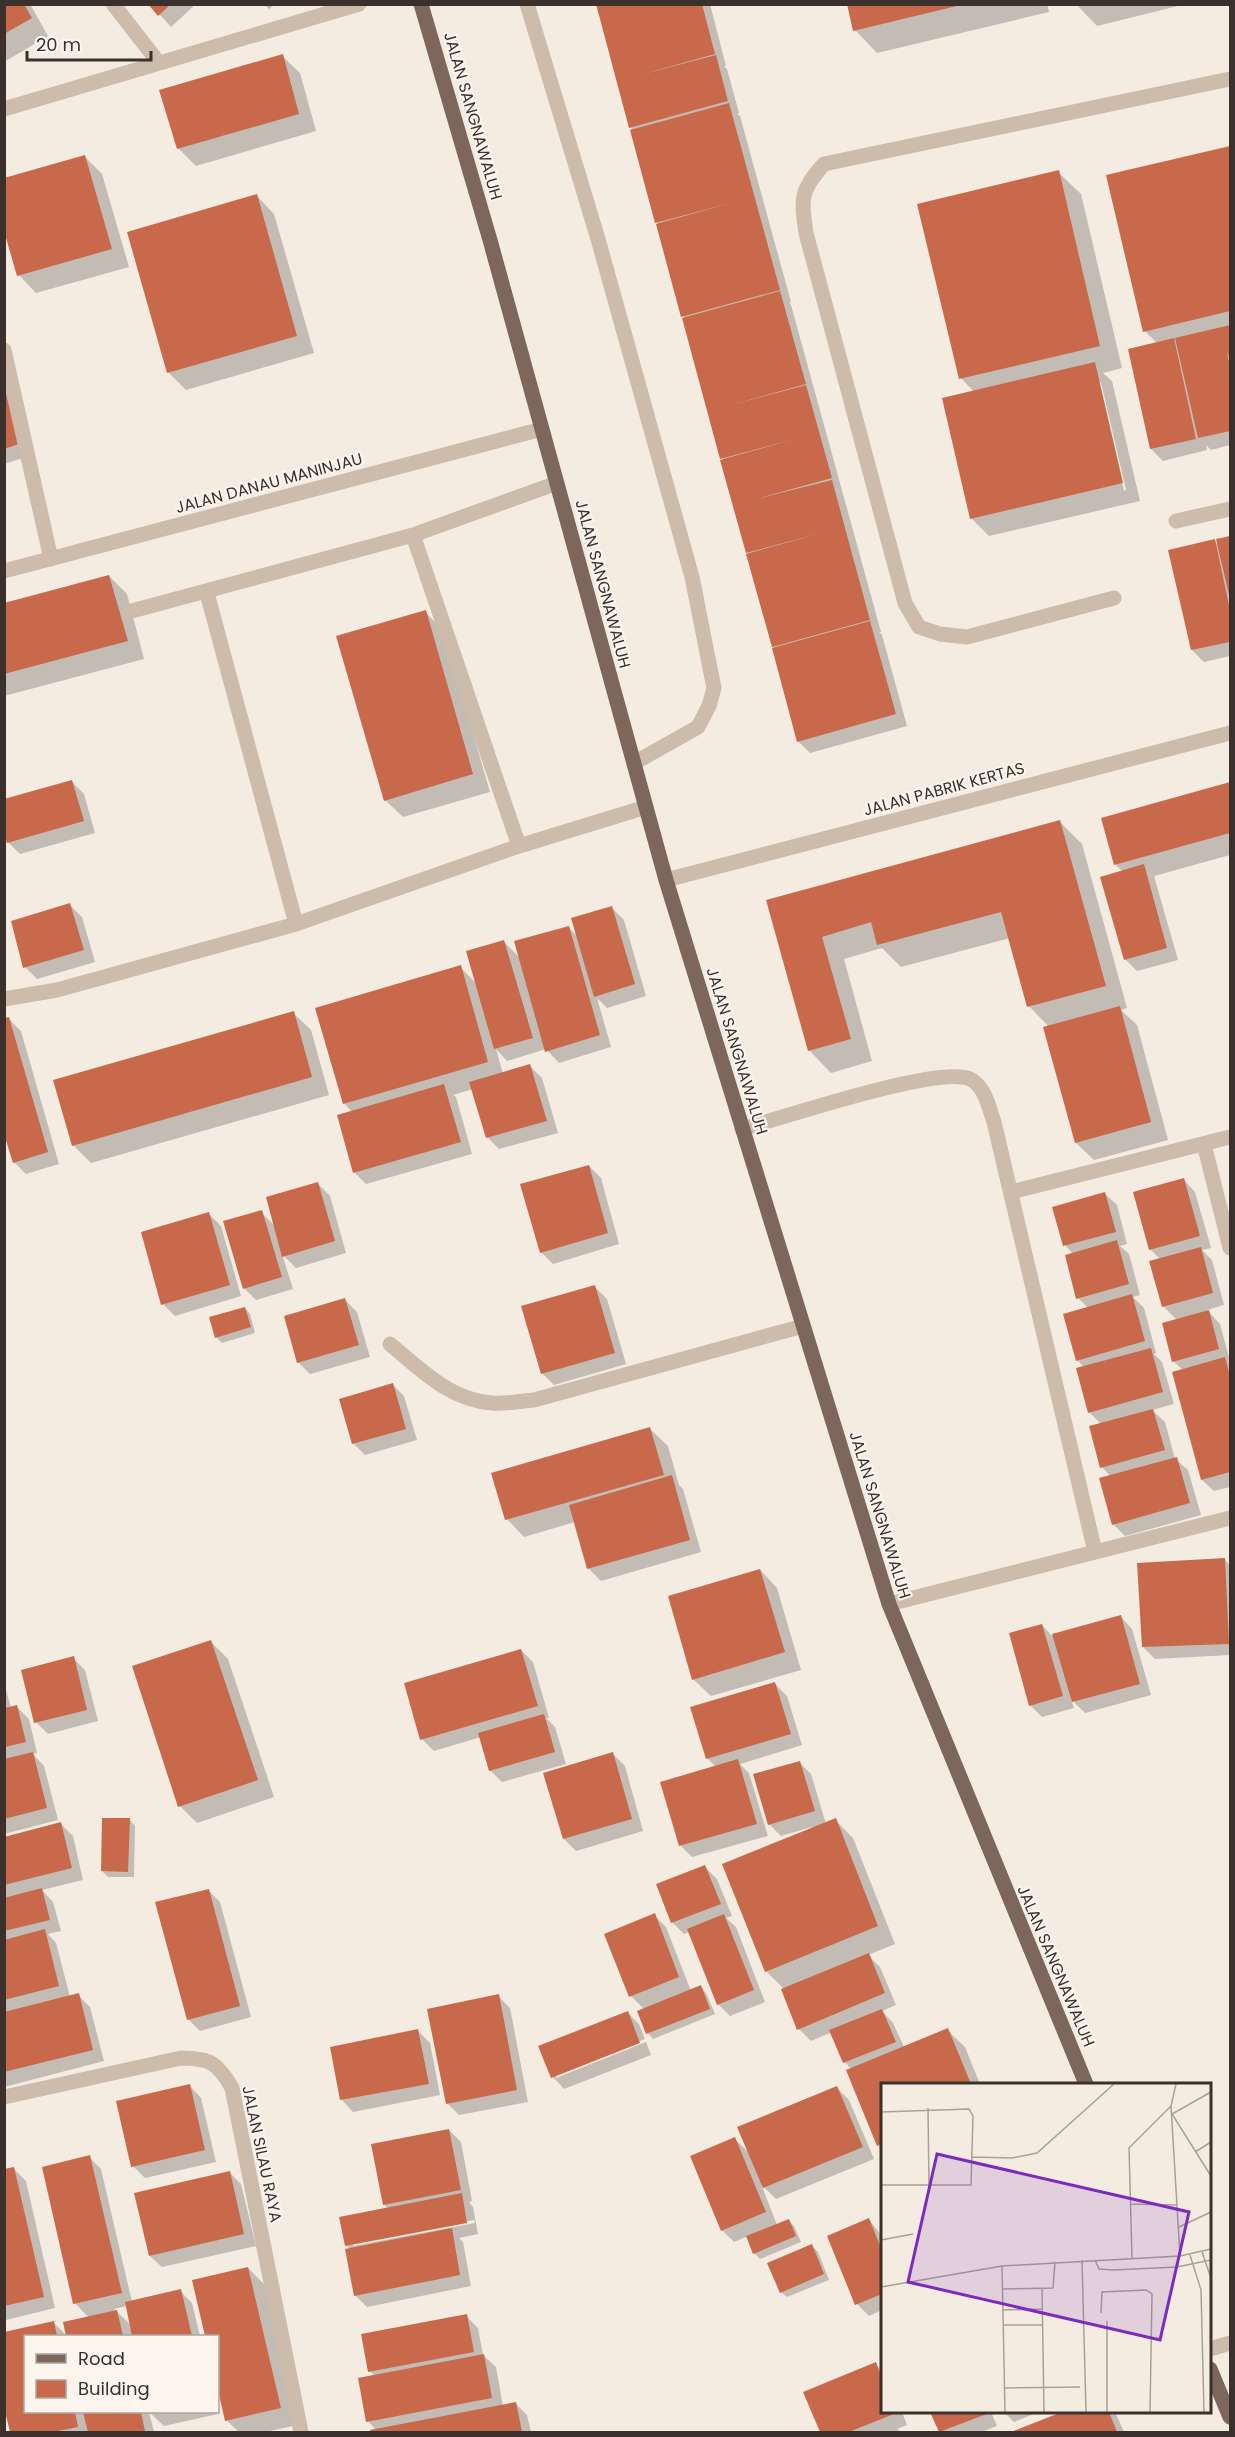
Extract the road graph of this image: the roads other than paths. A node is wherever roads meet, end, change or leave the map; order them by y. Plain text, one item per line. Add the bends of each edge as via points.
1 (113, 4) edge
2 (359, 4) edge
3 (421, 4) edge
4 (527, 4) edge
5 (159, 63) junction
6 (1230, 79) edge
7 (4, 109) edge
8 (4, 350) edge
9 (542, 429) junction
10 (557, 483) junction
11 (1230, 509) edge
12 (1176, 521) dead end
13 (413, 535) junction
14 (51, 559) junction
15 (4, 571) edge
16 (207, 592) junction
17 (1114, 598) dead end
18 (128, 612) dead end
19 (1230, 733) edge
20 (634, 763) junction
21 (646, 807) junction
22 (519, 846) junction
23 (666, 880) junction
24 (296, 924) junction
25 (4, 999) edge
26 (742, 1129) junction
27 (1230, 1137) edge
28 (1204, 1144) junction
29 (1011, 1192) junction
30 (1230, 1248) edge
31 (803, 1326) junction
32 (390, 1344) dead end
33 (1230, 1518) edge
34 (1095, 1552) junction
35 (888, 1604) junction
36 (1085, 2083) edge
37 (4, 2097) edge
38 (1230, 2343) edge
39 (1211, 2348) edge
40 (1211, 2374) edge
41 (1230, 2417) edge
42 (301, 2433) edge

1 - 5 street
2 - 5 street
3 - 9 main road, JALAN SANGNAWALUH
4 - 20 street via 598,239 686,555 714,688 698,727
5 - 7 street
6 - 17 street via 824,164 808,182 802,203 806,233 905,603 919,627 967,637
8 - 14 street
9 - 10 main road, JALAN SANGNAWALUH
9 - 14 street, JALAN DANAU MANINJAU
10 - 13 street
10 - 20 main road, JALAN SANGNAWALUH
11 - 12 street
13 - 16 street
13 - 22 street
14 - 15 street, JALAN DANAU MANINJAU
16 - 18 street
16 - 24 street
19 - 23 street, JALAN PABRIK KERTAS
20 - 21 main road, JALAN SANGNAWALUH
21 - 22 street
21 - 23 main road, JALAN SANGNAWALUH
22 - 24 street
23 - 26 main road, JALAN SANGNAWALUH
24 - 25 street via 57,990
26 - 29 street via 917,1080 957,1076 970,1079 981,1088 994,1122
26 - 31 main road, JALAN SANGNAWALUH
27 - 28 street
28 - 29 street
28 - 30 street
29 - 34 street
31 - 32 street via 534,1400 493,1403 466,1398 439,1385
31 - 35 main road, JALAN SANGNAWALUH
33 - 34 street
34 - 35 street
35 - 36 main road, JALAN SANGNAWALUH
37 - 42 street, JALAN SILAU RAYA via 181,2058 201,2058 224,2073 232,2088
38 - 39 street
40 - 41 main road

